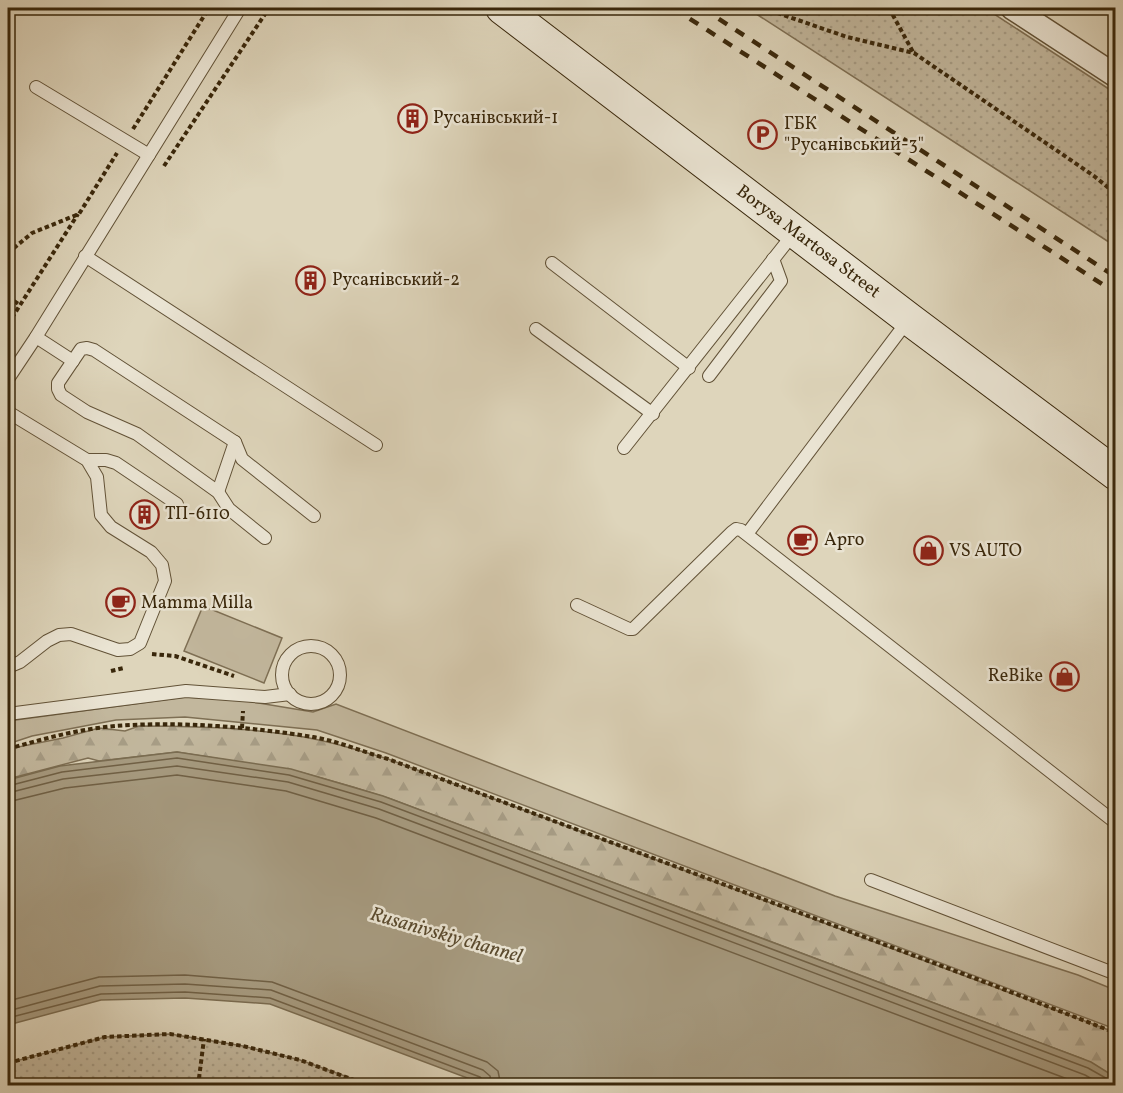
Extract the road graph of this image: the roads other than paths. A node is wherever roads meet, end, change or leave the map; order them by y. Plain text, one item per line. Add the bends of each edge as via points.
1 (240, 8) edge
2 (502, 8) edge
3 (1012, 8) edge
4 (1116, 76) edge
5 (36, 87) dead end
6 (149, 155) junction
7 (794, 232) junction
8 (86, 256) junction
9 (773, 259) junction
10 (552, 263) dead end
11 (909, 319) junction
12 (536, 329) dead end
13 (36, 337) junction
14 (73, 361) junction
15 (689, 368) junction
16 (709, 376) dead end
17 (8, 379) edge
18 (8, 412) edge
19 (653, 414) junction
20 (235, 442) junction
21 (376, 445) dead end
22 (624, 448) dead end
23 (87, 460) junction
24 (1116, 474) edge
25 (218, 492) junction
26 (177, 504) dead end
27 (314, 516) dead end
28 (747, 534) junction
29 (265, 538) dead end
30 (577, 605) dead end
31 (8, 667) edge
32 (290, 694) junction
33 (8, 714) edge
34 (1116, 823) edge
35 (872, 880) dead end
36 (1116, 974) edge

1 - 6 lane
2 - 7 main road, Borysa Martosa Street
3 - 4 street
5 - 6 lane
6 - 8 lane
7 - 9 lane
7 - 11 main road, Borysa Martosa Street
8 - 13 lane
8 - 21 lane
9 - 15 lane
9 - 16 lane via 781,281
10 - 15 lane
11 - 24 main road, Borysa Martosa Street
11 - 28 lane
12 - 19 lane
13 - 14 lane
13 - 17 lane
14 - 20 lane via 81,350 94,350
14 - 25 lane via 58,383 61,395 87,412 137,434
15 - 19 lane
18 - 23 lane
19 - 22 lane
20 - 25 lane
20 - 27 lane via 242,459
23 - 26 lane via 116,463
23 - 31 lane via 97,477 101,515 111,527 151,552 162,565 165,581 140,643 130,649 118,650 71,634 59,635
25 - 29 lane via 229,509
28 - 30 lane via 736,529 732,532 633,629
28 - 34 lane
32 - 32 lane via 300,702 323,701 338,686 339,664 324,648 294,651 283,671 283,683
32 - 33 lane via 265,697 186,691
35 - 36 lane

